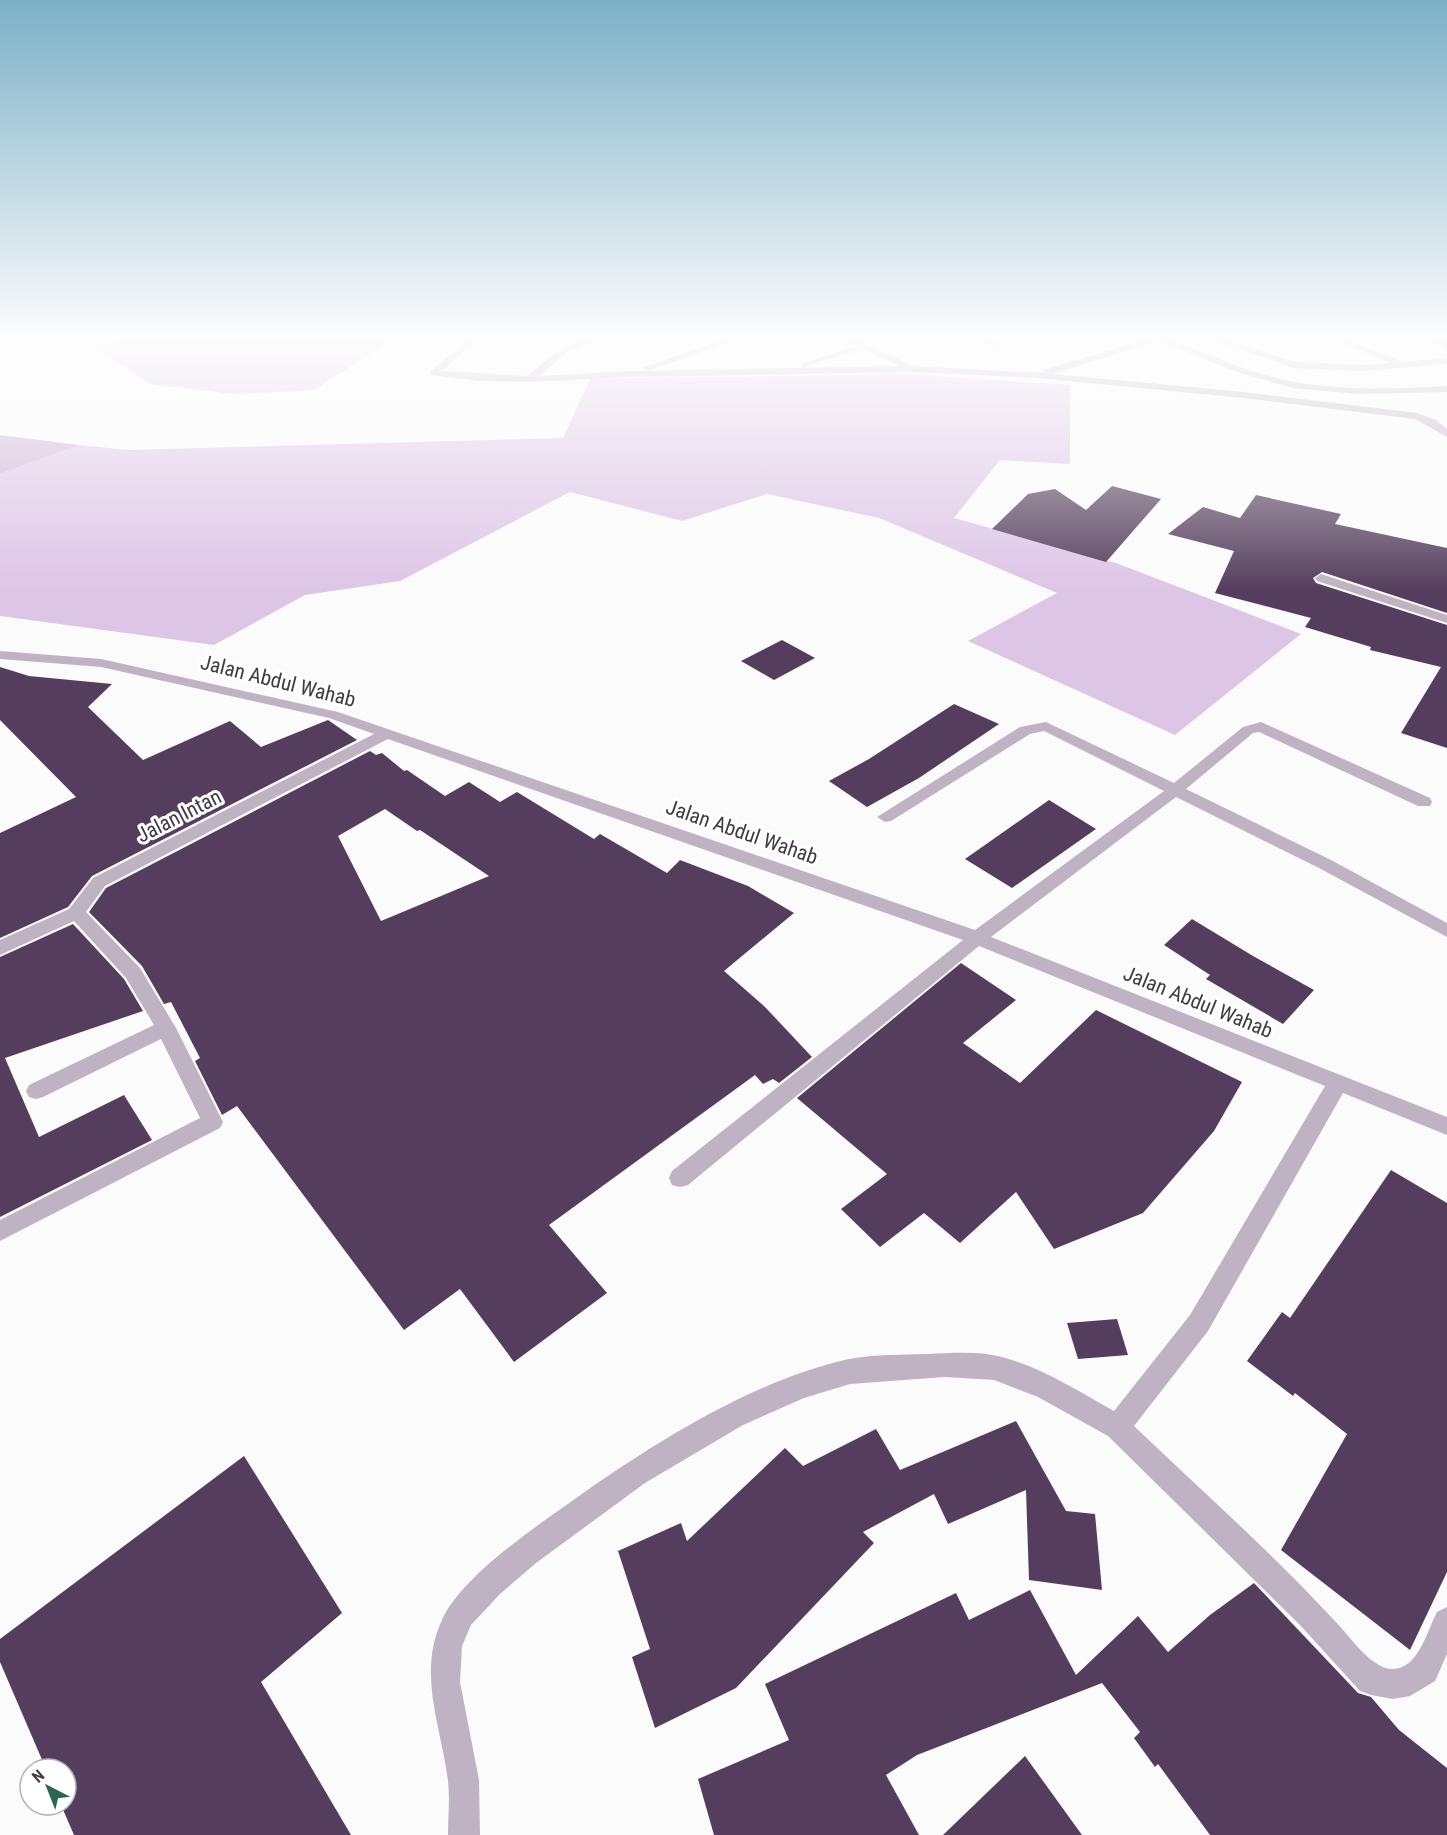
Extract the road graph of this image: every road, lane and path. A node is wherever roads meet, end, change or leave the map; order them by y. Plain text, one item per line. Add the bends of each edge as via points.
1 (1427, 420) edge
2 (1447, 434) edge
3 (1321, 578) dead end
4 (1447, 619) edge
5 (0, 656) edge
6 (388, 733) junction
7 (1175, 790) junction
8 (1424, 801) dead end
9 (885, 817) dead end
10 (76, 913) junction
11 (1447, 931) edge
12 (977, 938) junction
13 (0, 948) edge
14 (166, 1028) junction
15 (1338, 1083) junction
16 (36, 1091) dead end
17 (1447, 1126) edge
18 (680, 1178) dead end
19 (0, 1231) edge
20 (1117, 1427) junction
21 (1447, 1623) edge
22 (464, 1835) edge

1 - 2 street
3 - 4 street
5 - 6 street, Jalan Abdul Wahab via 101,663 272,699
6 - 10 street, Jalan Intan via 99,882
6 - 12 street, Jalan Abdul Wahab
7 - 8 street via 1248,730 1260,728
7 - 9 street via 1057,730 1036,726
7 - 11 street via 1325,864
7 - 12 street
10 - 13 street
10 - 14 street via 133,973
12 - 15 street, Jalan Abdul Wahab
12 - 18 street
14 - 16 street
14 - 19 street via 212,1122
15 - 17 street, Jalan Abdul Wahab
15 - 20 street via 1198,1323
20 - 21 street via 1310,1615 1371,1680 1393,1684 1410,1681 1424,1670
20 - 22 street via 1042,1386 1003,1370 956,1364 879,1367 841,1373 788,1392 672,1450 539,1542 482,1592 454,1627 444,1666 449,1713 463,1774

